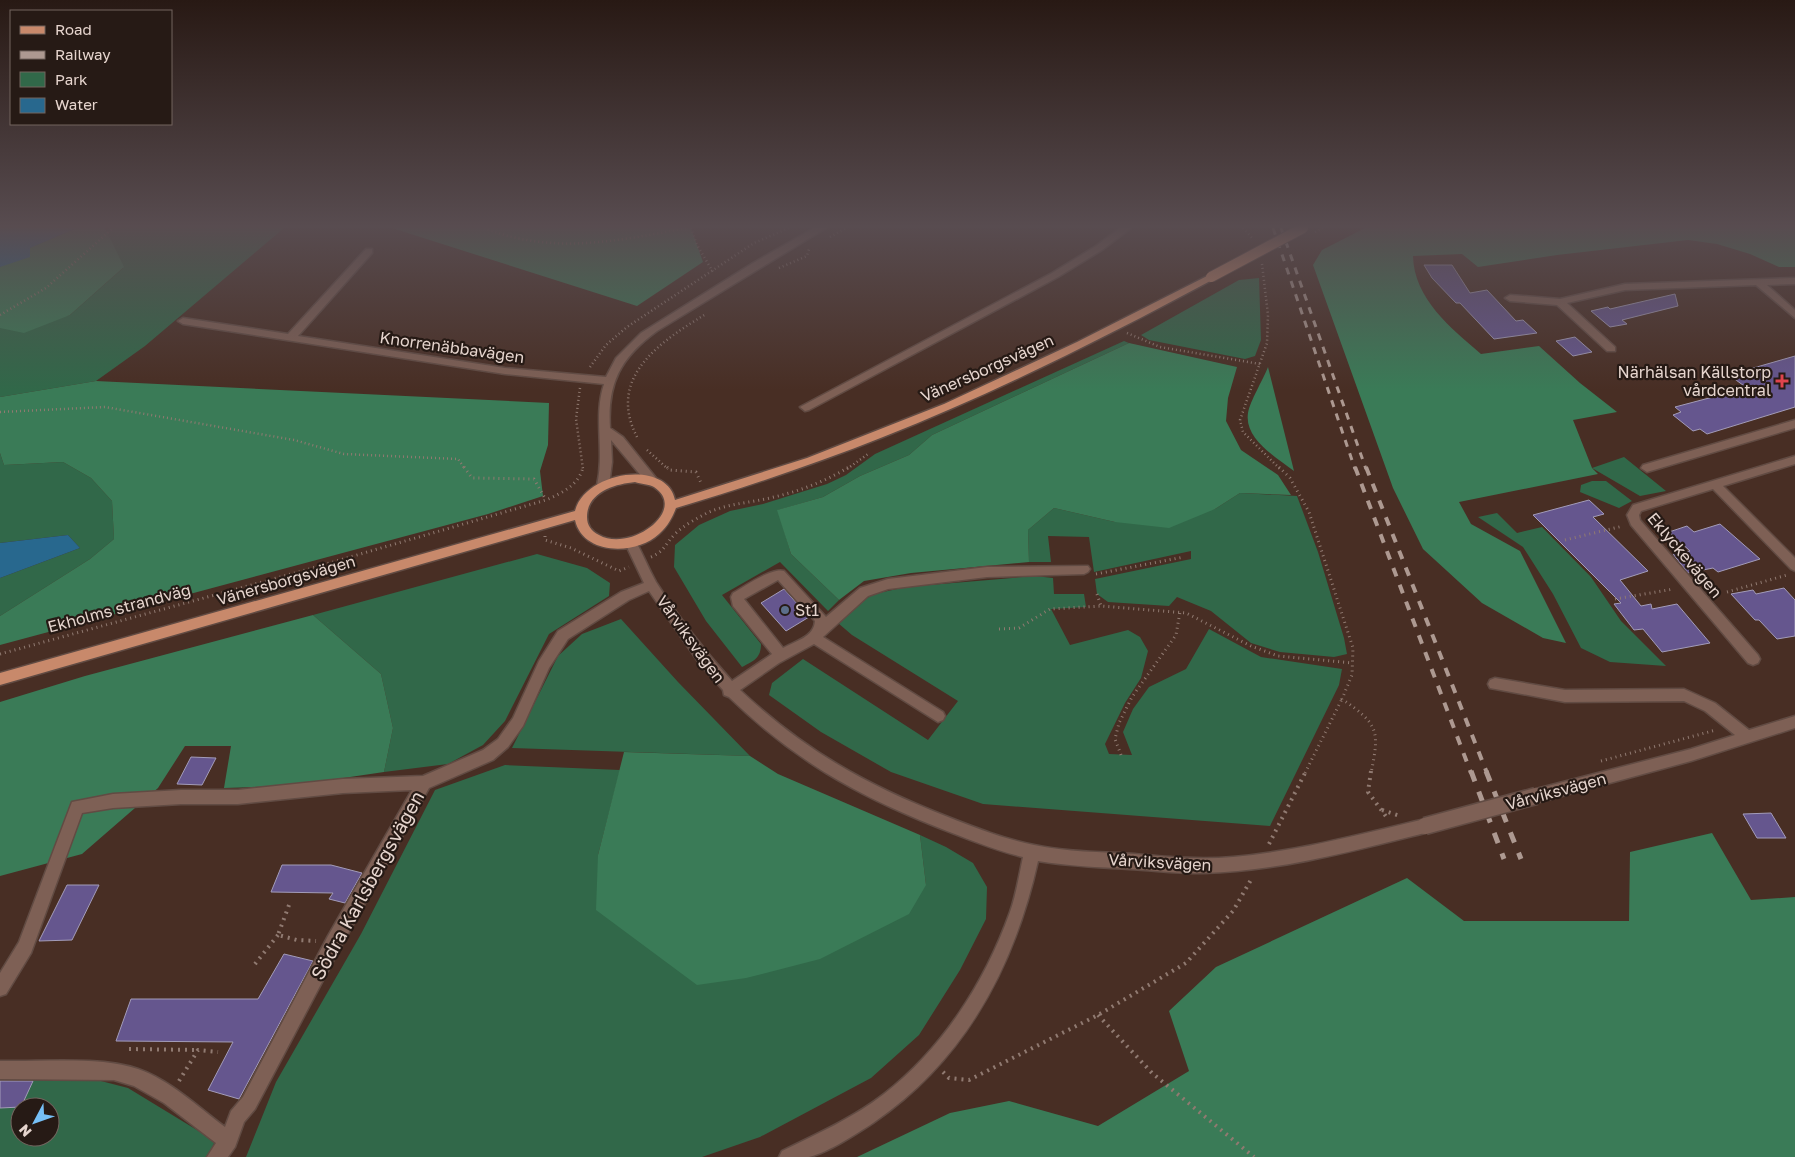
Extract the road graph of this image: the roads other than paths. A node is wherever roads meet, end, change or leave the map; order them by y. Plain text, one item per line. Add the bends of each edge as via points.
1 (341, 282) edge
2 (728, 282) edge
3 (1042, 282) edge
4 (1202, 282) edge
5 (1777, 282) edge
6 (1759, 283) junction
7 (1510, 298) dead end
8 (1560, 302) junction
9 (1795, 316) edge
10 (183, 321) dead end
11 (291, 337) junction
12 (1611, 349) dead end
13 (610, 381) junction
14 (805, 407) dead end
15 (1795, 424) edge
16 (606, 431) junction
17 (1795, 460) edge
18 (1647, 468) dead end
19 (652, 481) junction
20 (1715, 484) junction
21 (603, 485) junction
22 (671, 505) junction
23 (580, 514) junction
24 (631, 543) junction
25 (1795, 566) edge
26 (1084, 569) road end
27 (651, 585) junction
28 (818, 633) junction
29 (782, 656) junction
30 (1753, 659) dead end
31 (0, 678) edge
32 (1495, 684) dead end
33 (729, 691) junction
34 (938, 716) dead end
35 (1795, 722) edge
36 (1746, 736) junction
37 (424, 783) junction
38 (1032, 852) junction
39 (0, 988) edge
40 (0, 1070) edge
41 (229, 1141) junction
42 (216, 1157) edge
43 (788, 1157) edge

1 - 11 street
2 - 13 street via 635,344 620,360
3 - 14 street
4 - 22 main road, Vänersborgsvägen, bridge via 1119,327 1013,378 818,459
5 - 6 street
6 - 8 street via 1625,287
6 - 9 street
7 - 8 street
8 - 12 street
10 - 11 street, Knorrenäbbavägen
11 - 13 street, Knorrenäbbavägen via 505,371
13 - 16 street via 604,407
15 - 18 street
16 - 19 street via 619,440
16 - 21 street via 607,473
17 - 20 street, Eklyckevägen
19 - 21 main road via 626,478
19 - 22 main road via 666,490
20 - 25 street
20 - 30 street, Eklyckevägen via 1637,508 1633,515 1635,522
21 - 23 main road via 588,497
22 - 24 main road via 669,517 660,528
23 - 24 main road via 582,526 591,536 613,544
23 - 31 main road, Vänersborgsvägen
24 - 27 street, Vårviksvägen
26 - 28 street via 987,572 888,584 864,592
27 - 33 street, Vårviksvägen via 697,653
27 - 37 street, Södra Karlsbergsvägen via 626,596 563,635 504,743 488,755
28 - 29 street
28 - 29 street via 821,619 780,574 737,597
28 - 34 street
29 - 33 street
32 - 36 street via 1565,696 1684,695 1700,700 1723,714
33 - 38 street, Vårviksvägen via 764,724 802,752 862,788 902,808
35 - 36 street, Vårviksvägen
36 - 38 street, Vårviksvägen, bridge via 1691,755 1424,826 1262,861 1204,866
37 - 39 street via 343,786 238,797 113,801 77,807 25,947
37 - 41 street, Södra Karlsbergsvägen via 248,1103 236,1117
38 - 43 street via 1018,912 989,980 962,1026 934,1063 906,1089 855,1126
40 - 41 street via 114,1071 138,1078 170,1097
41 - 42 street, Södra Karlsbergsvägen

